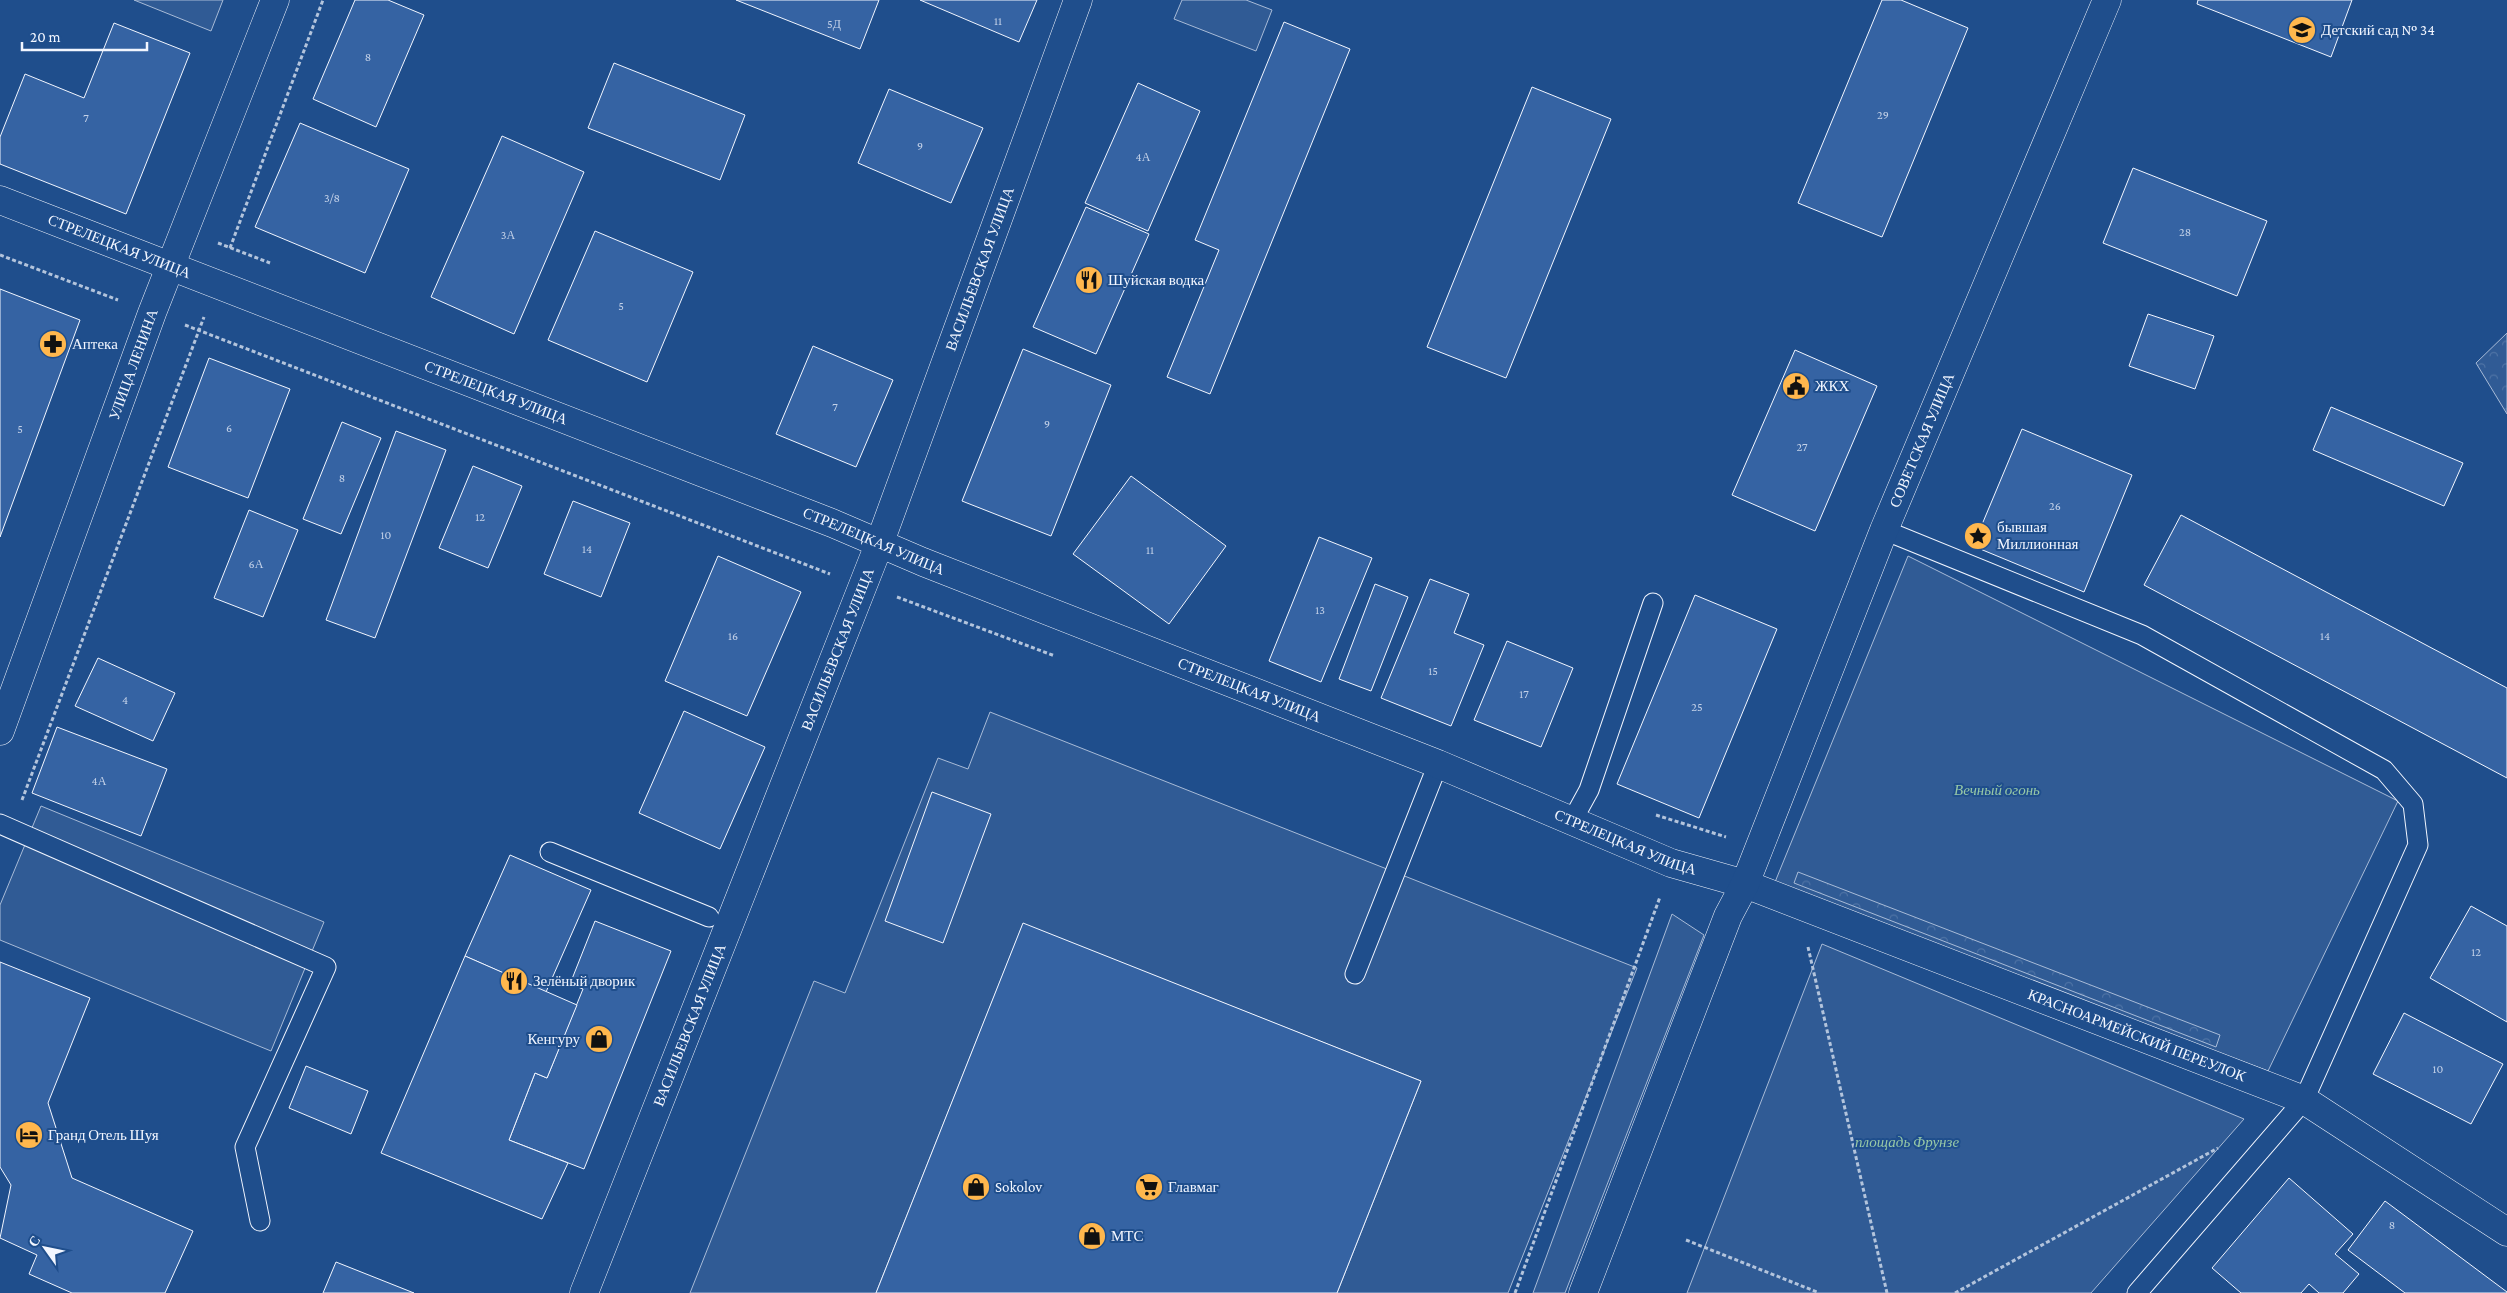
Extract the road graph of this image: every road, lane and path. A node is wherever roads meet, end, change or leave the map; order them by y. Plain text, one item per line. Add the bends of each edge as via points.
1 (275, 0) edge
2 (322, 0) edge
3 (1078, 0) edge
4 (2107, 0) edge
5 (0, 200) edge
6 (0, 255) edge
7 (171, 267) junction
8 (216, 285) junction
9 (152, 313) junction
10 (199, 331) junction
11 (1884, 530) junction
12 (880, 542) junction
13 (863, 586) junction
14 (1653, 603) dead end
15 (1057, 656) dead end
16 (0, 731) edge
17 (1438, 764) junction
18 (1572, 821) junction
19 (6, 826) edge
20 (1686, 826) dead end
21 (550, 852) dead end
22 (1671, 863) junction
23 (1745, 884) junction
24 (709, 917) dead end
25 (1806, 939) dead end
26 (1355, 974) dead end
27 (2304, 1100) junction
28 (2226, 1144) dead end
29 (260, 1221) dead end
30 (2507, 1232) edge
31 (1686, 1240) dead end
32 (1817, 1292) edge
33 (584, 1293) edge
34 (1515, 1293) edge
35 (1583, 1293) edge
36 (1887, 1293) edge
37 (1955, 1293) edge
38 (2137, 1293) edge

1 - 7 street, УЛИЦА ЛЕНИНА
2 - 8 path
3 - 12 street, ВАСИЛЬЕВСКАЯ УЛИЦА
4 - 11 street, СОВЕТСКАЯ УЛИЦА
5 - 7 street, СТРЕЛЕЦКАЯ УЛИЦА
6 - 9 path
7 - 8 street, СТРЕЛЕЦКАЯ УЛИЦА
7 - 9 street, УЛИЦА ЛЕНИНА
8 - 10 path
8 - 12 street, СТРЕЛЕЦКАЯ УЛИЦА
9 - 10 path
9 - 16 street, УЛИЦА ЛЕНИНА
10 - 13 path
10 - 19 path
11 - 23 street, СОВЕТСКАЯ УЛИЦА
11 - 27 lane via 2142,635 2384,770 2413,804 2418,846
12 - 13 street, ВАСИЛЬЕВСКАЯ УЛИЦА
12 - 17 street, СТРЕЛЕЦКАЯ УЛИЦА via 923,562
13 - 15 path
13 - 33 street, ВАСИЛЬЕВСКАЯ УЛИЦА
14 - 18 lane via 1589,790
17 - 18 street, СТРЕЛЕЦКАЯ УЛИЦА
17 - 26 lane
18 - 22 street, СТРЕЛЕЦКАЯ УЛИЦА
19 - 29 lane via 326,967 245,1147
20 - 22 path
21 - 24 lane
22 - 23 street, СТРЕЛЕЦКАЯ УЛИЦА
22 - 34 path
23 - 27 street, КРАСНОАРМЕЙСКИЙ ПЕРЕУЛОК
23 - 35 street via 1728,916
25 - 36 path
27 - 30 street, КРАСНОАРМЕЙСКИЙ ПЕРЕУЛОК
27 - 38 lane
28 - 37 path
31 - 32 path

